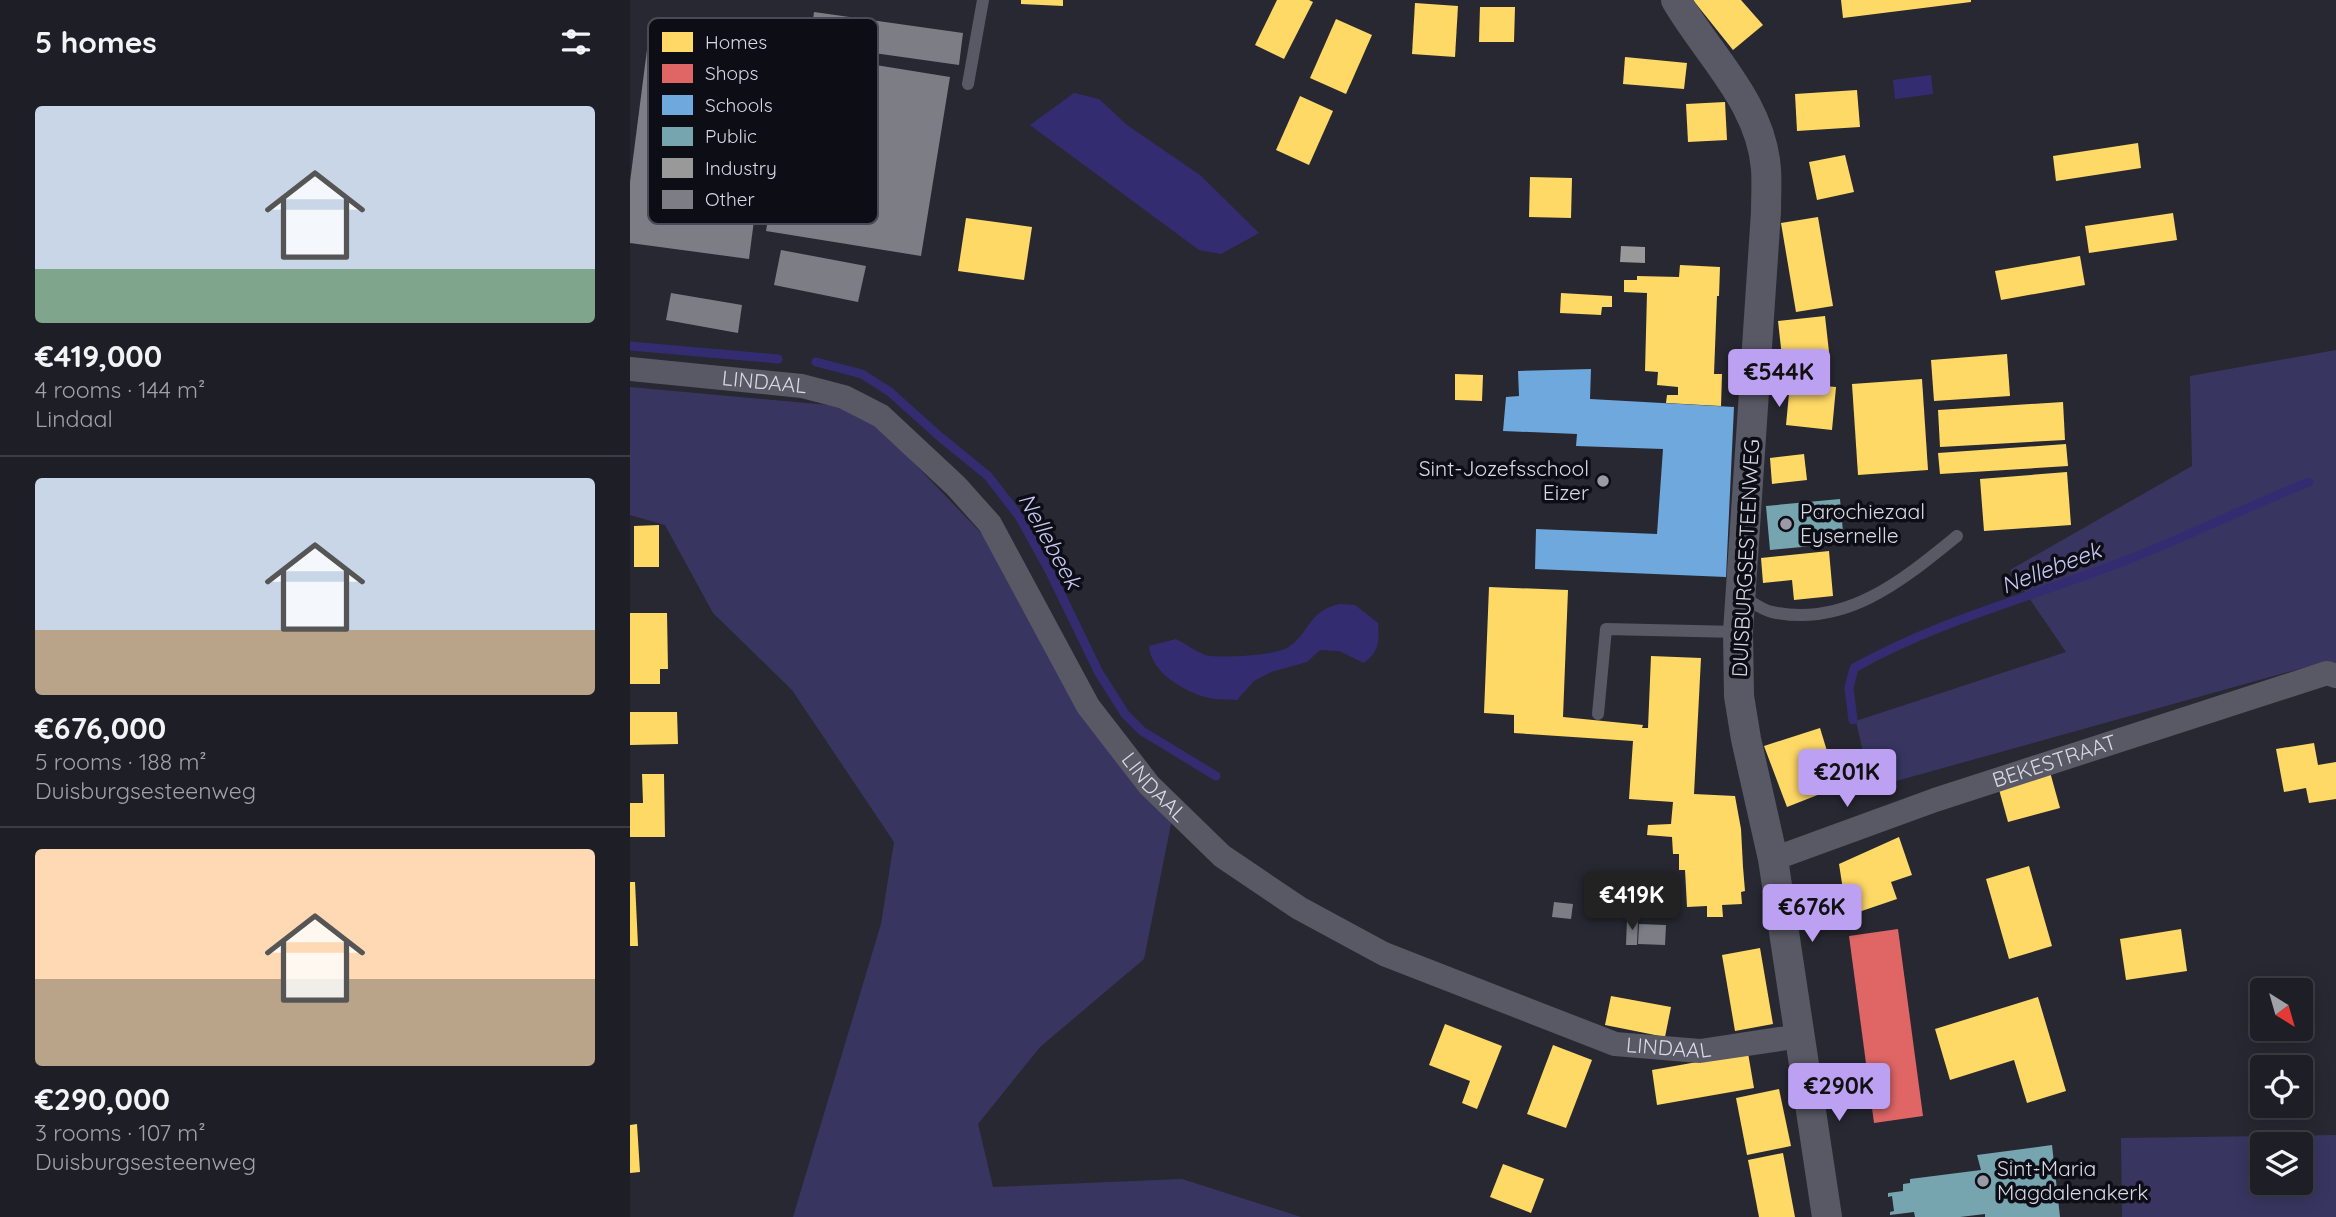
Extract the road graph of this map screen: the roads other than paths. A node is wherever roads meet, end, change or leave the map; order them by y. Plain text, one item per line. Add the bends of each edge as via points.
1 (983, 0) edge
2 (1676, 0) edge
3 (968, 83) dead end
4 (630, 369) edge
5 (1957, 536) dead end
6 (1741, 597) junction
7 (1738, 632) junction
8 (2336, 676) edge
9 (1598, 713) dead end
10 (1773, 859) junction
11 (1800, 1036) junction
12 (1827, 1217) edge

1 - 3 lane
2 - 6 street, DUISBURGSESTEENWEG via 1746,104 1766,167
4 - 11 street, LINDAAL via 802,386 844,397 881,416 990,524 1088,706 1149,785 1222,856 1299,908 1384,954 1615,1044 1700,1051
5 - 6 lane via 1907,577 1862,602 1814,616 1769,612
6 - 7 street, DUISBURGSESTEENWEG
7 - 9 lane via 1606,629
7 - 10 street, DUISBURGSESTEENWEG via 1739,696
8 - 10 street, BEKESTRAAT via 2326,673 1935,800
10 - 11 street, DUISBURGSESTEENWEG
11 - 12 street, DUISBURGSESTEENWEG

